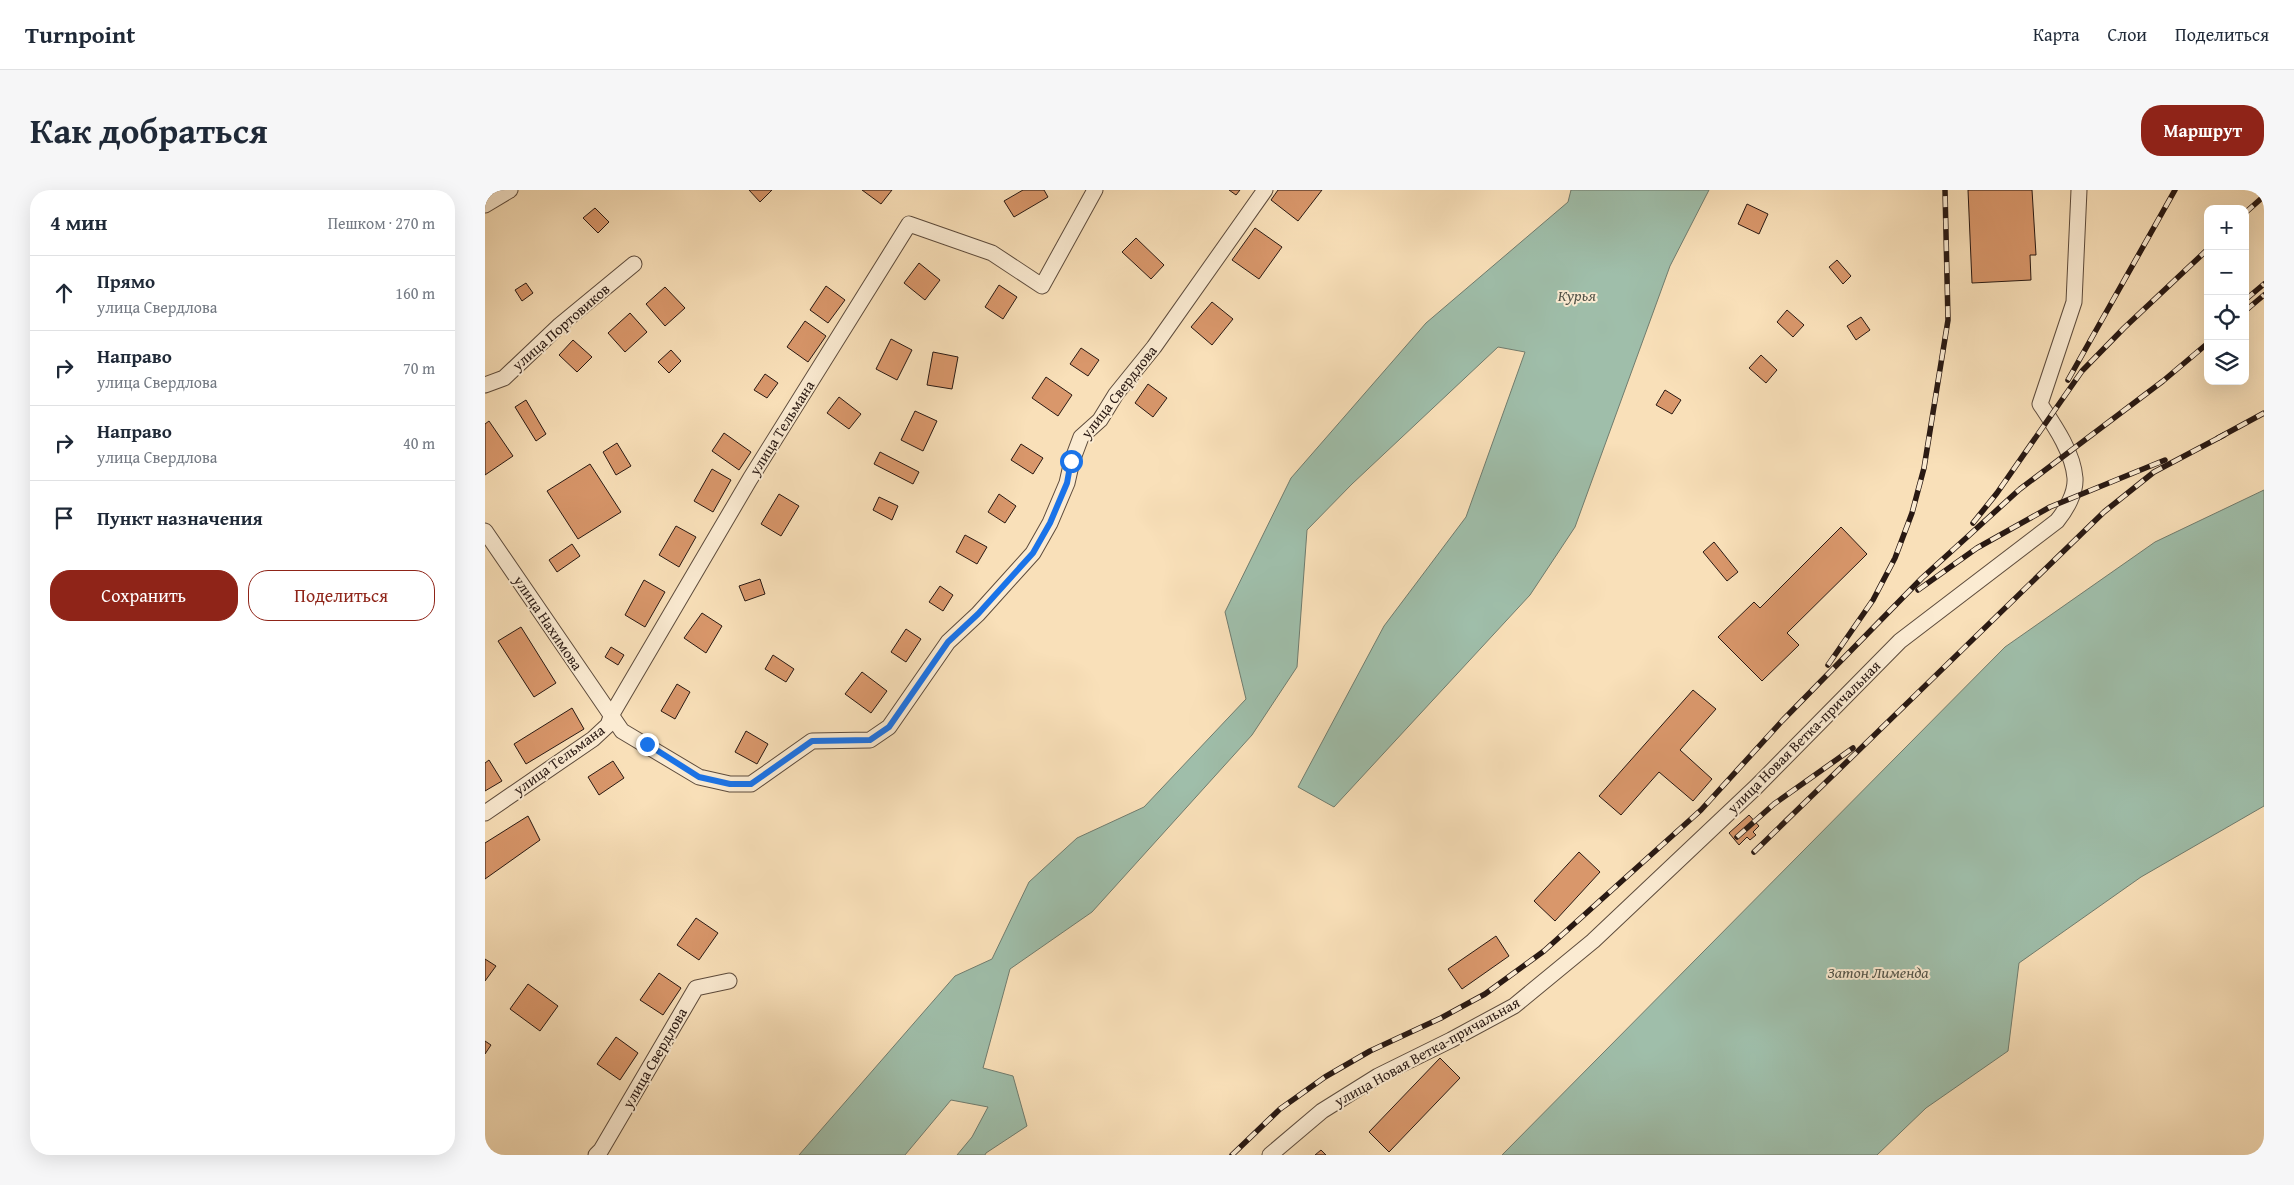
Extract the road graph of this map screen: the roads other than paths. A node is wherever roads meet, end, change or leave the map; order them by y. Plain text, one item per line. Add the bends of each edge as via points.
1 (510, 190) edge
2 (1095, 190) edge
3 (1265, 190) edge
4 (2079, 190) edge
5 (485, 205) edge
6 (634, 264) dead end
7 (485, 386) edge
8 (485, 531) edge
9 (612, 714) junction
10 (485, 814) edge
11 (729, 981) dead end
12 (596, 1155) edge
13 (1271, 1155) edge

1 - 5 street
2 - 9 street, улица Тельмана via 1042,286 992,253 909,224 750,479
3 - 9 street, улица Свердлова via 1155,347 1116,394 1100,420 1081,437 1071,461 1067,483 1033,553 948,642 889,727 870,740 812,741 751,784 730,784 699,777 622,731
4 - 13 street, улица Новая Ветка-причальная via 2074,302 2040,404 2060,436 2075,479 2065,511 2057,521 1900,641 1756,787 1600,935 1514,1006 1377,1076 1322,1112
6 - 7 street, улица Портовиков via 560,325 504,378
8 - 9 street, улица Нахимова
9 - 10 street, улица Тельмана via 608,725 593,739
11 - 12 street, улица Свердлова via 696,988

